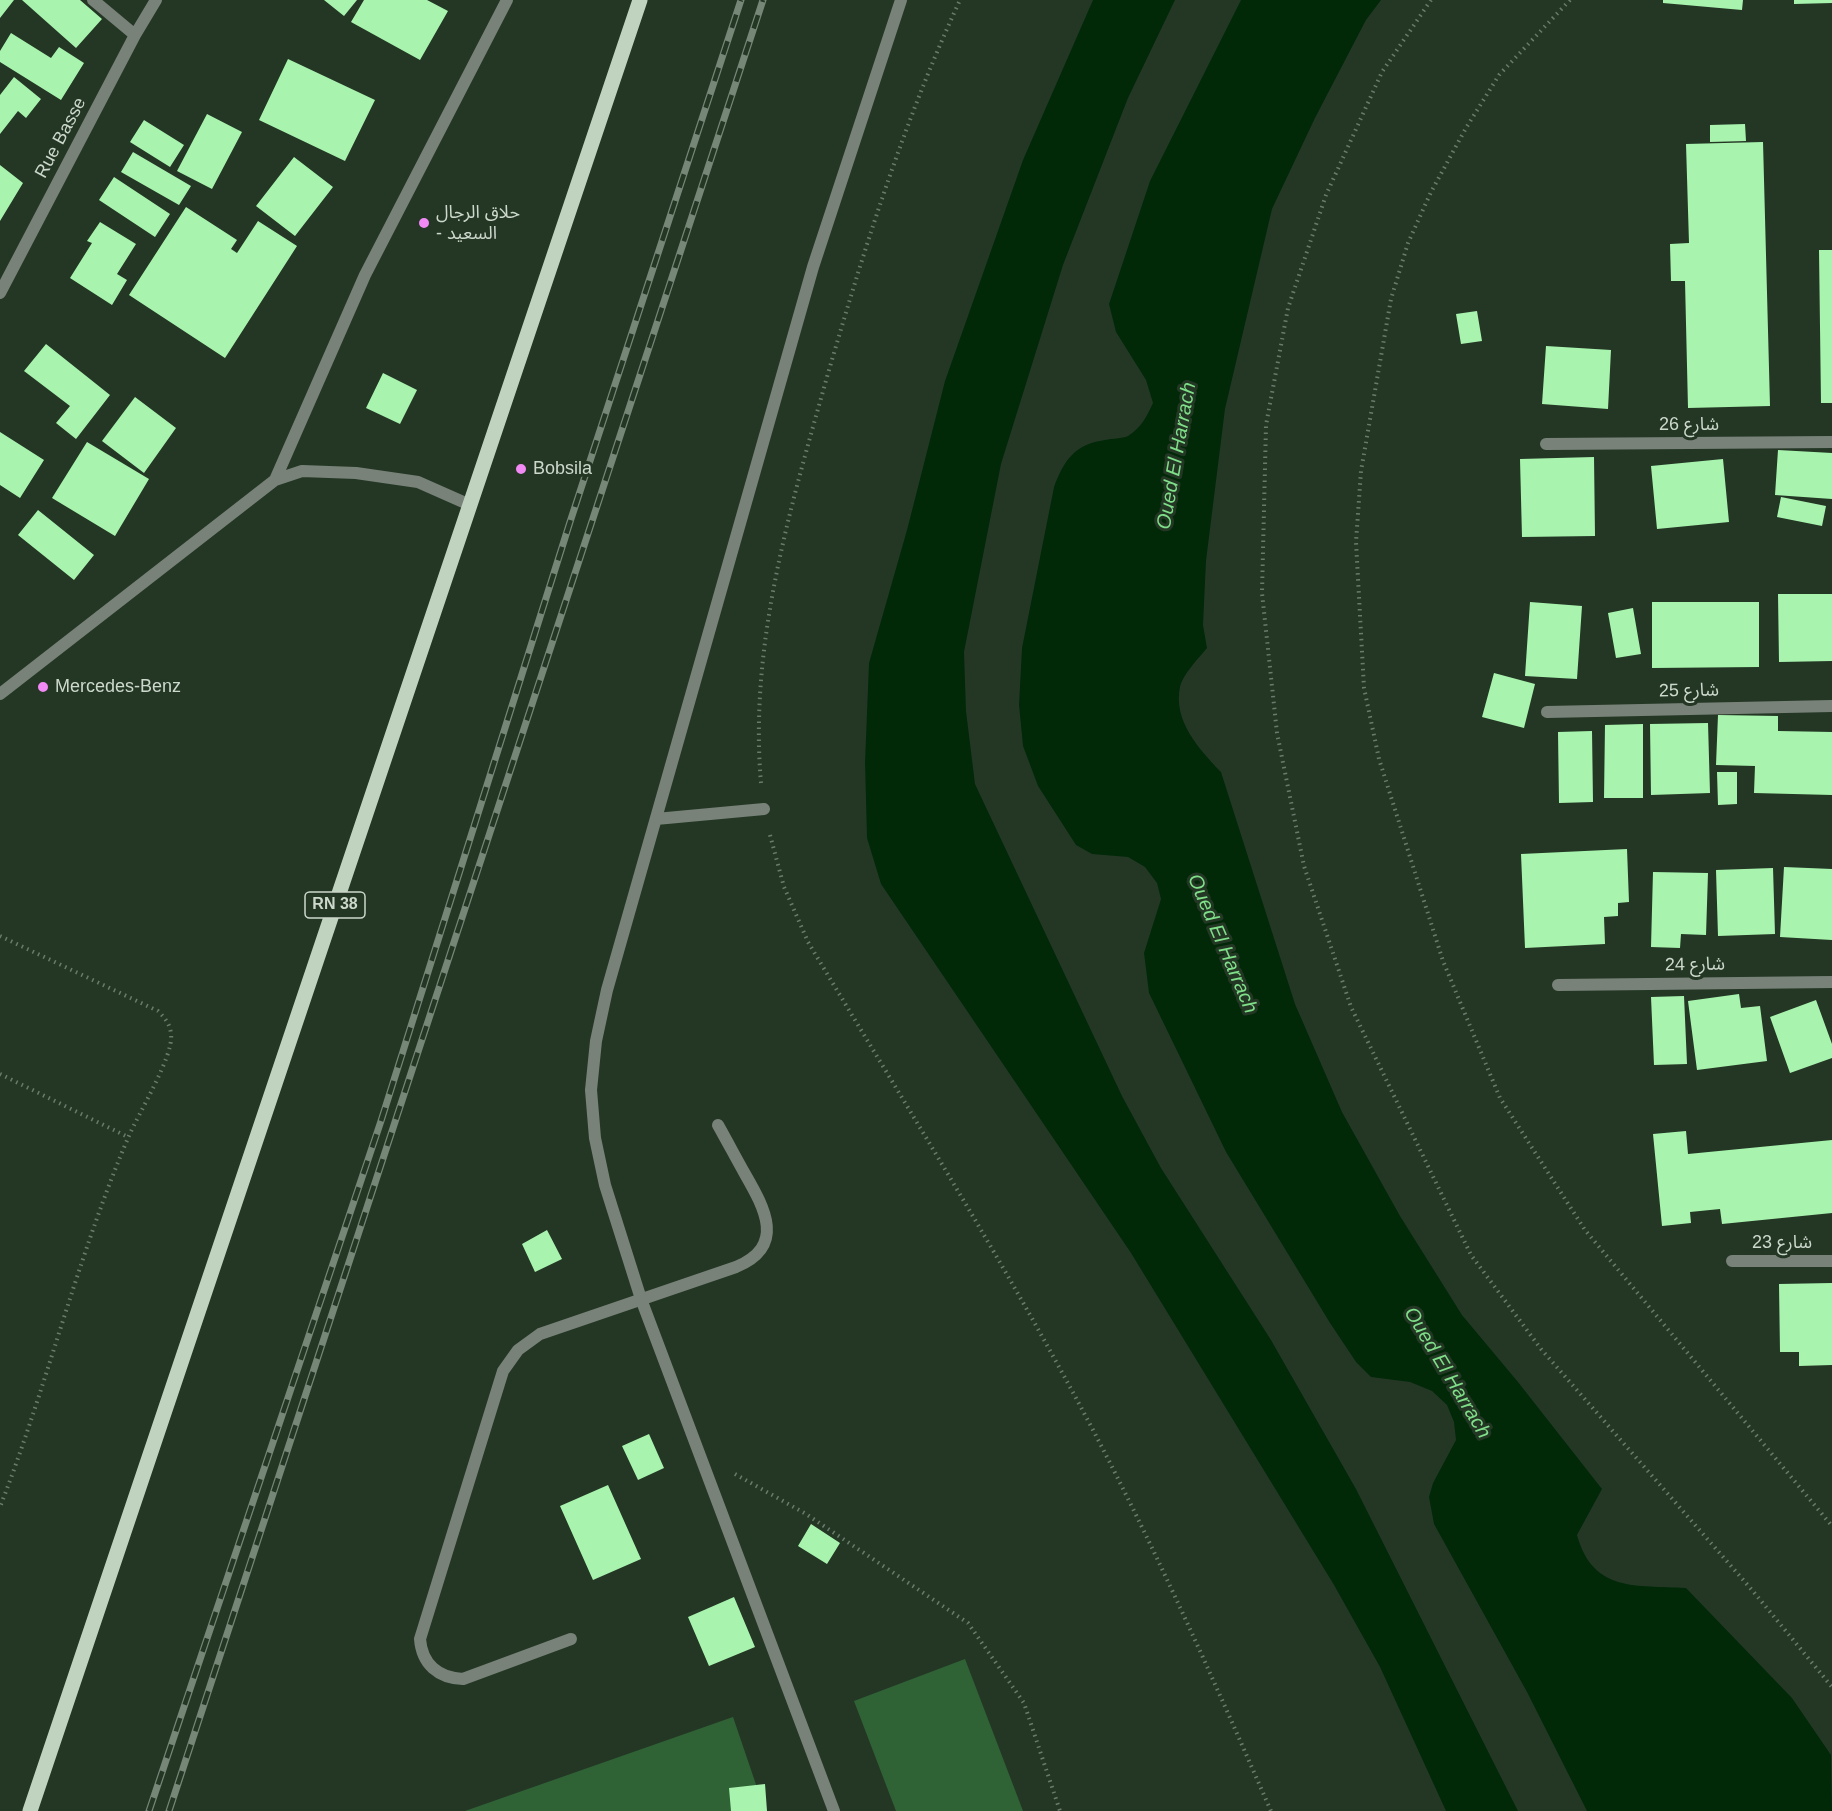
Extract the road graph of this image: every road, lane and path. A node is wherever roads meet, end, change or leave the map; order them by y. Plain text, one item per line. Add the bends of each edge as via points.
1 (93, 0) edge
2 (156, 0) edge
3 (507, 0) edge
4 (640, 0) edge
5 (901, 0) edge
6 (960, 0) edge
7 (1431, 0) edge
8 (1570, 0) edge
9 (135, 35) junction
10 (0, 293) edge
11 (1832, 442) edge
12 (1546, 444) dead end
13 (275, 480) junction
14 (470, 505) junction
15 (0, 694) edge
16 (1832, 706) edge
17 (1547, 712) dead end
18 (764, 809) junction
19 (656, 819) junction
20 (0, 936) edge
21 (1832, 982) edge
22 (1558, 985) dead end
23 (0, 1074) edge
24 (718, 1125) dead end
25 (128, 1137) junction
26 (1732, 1261) dead end
27 (1832, 1261) edge
28 (641, 1299) junction
29 (701, 1455) junction
30 (0, 1507) edge
31 (1832, 1526) edge
32 (571, 1639) dead end
33 (1832, 1687) edge
34 (30, 1811) edge
35 (834, 1811) edge
36 (1060, 1811) edge
37 (1271, 1811) edge

1 - 9 street
2 - 9 street, Rue Basse
3 - 13 street via 365,275
4 - 14 main road, RN 38
5 - 19 street via 813,267
6 - 18 path via 938,47 866,244 796,488 763,647 758,704
7 - 33 path via 1383,72 1326,195 1288,308 1266,424 1262,593 1277,734 1304,866 1351,1007 1470,1255 1540,1349
8 - 31 path via 1499,75 1466,128 1431,192 1390,299 1361,471 1356,542 1364,688 1378,759 1443,961 1500,1098 1585,1230
9 - 10 street, Rue Basse
11 - 12 street, شارع 26
13 - 14 street via 302,471 356,473 418,482
13 - 15 street
14 - 34 main road, RN 38
16 - 17 street, شارع 25
18 - 19 street
18 - 37 path via 784,887 808,942 1006,1272 1093,1431 1189,1623
19 - 28 street via 607,990 591,1090 604,1185
20 - 25 path via 150,1007 165,1018 170,1026 171,1046
21 - 22 street, شارع 24
23 - 25 path
24 - 28 street via 764,1207 766,1239 746,1263
25 - 30 path
26 - 27 street, شارع 23
28 - 29 street
28 - 32 street via 540,1334 510,1360 503,1371 420,1639 421,1652 437,1673 463,1679
29 - 35 street
29 - 36 path via 806,1514 968,1623 1024,1703

